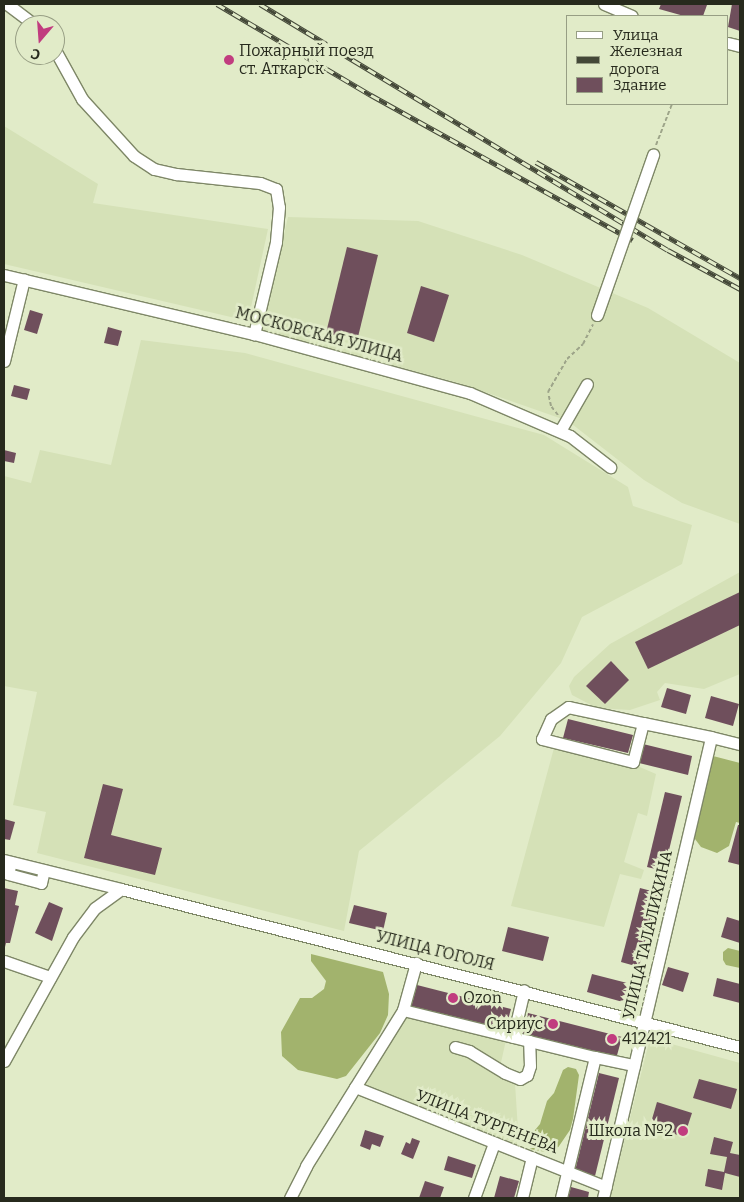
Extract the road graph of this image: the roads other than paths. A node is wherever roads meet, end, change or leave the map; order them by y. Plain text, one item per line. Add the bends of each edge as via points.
1 (8, 4) edge
2 (604, 4) edge
3 (22, 15) edge
4 (630, 15) edge
5 (63, 65) edge
6 (653, 155) road end
7 (4, 274) edge
8 (24, 279) junction
9 (597, 315) road end
10 (254, 334) junction
11 (4, 361) edge
12 (587, 384) dead end
13 (562, 426) junction
14 (610, 467) dead end
15 (643, 723) junction
16 (711, 737) junction
17 (740, 744) edge
18 (7, 861) edge
19 (121, 889) junction
20 (4, 961) edge
21 (416, 963) junction
22 (50, 977) junction
23 (524, 990) junction
24 (403, 1010) junction
25 (644, 1022) junction
26 (513, 1037) junction
27 (529, 1041) junction
28 (740, 1046) edge
29 (455, 1047) dead end
30 (595, 1057) junction
31 (4, 1061) edge
32 (634, 1065) junction
33 (355, 1088) junction
34 (494, 1143) junction
35 (532, 1157) junction
36 (568, 1172) junction
37 (605, 1193) edge
38 (290, 1198) edge
39 (474, 1198) edge
40 (522, 1198) edge
41 (561, 1198) edge

1 - 3 street
2 - 4 street
5 - 10 street via 82,100 134,156 154,169 260,183 276,189 279,206 276,242
6 - 9 street, bridge
7 - 8 street, МОСКОВСКАЯ УЛИЦА
8 - 10 street, МОСКОВСКАЯ УЛИЦА
8 - 11 street
10 - 13 street, МОСКОВСКАЯ УЛИЦА via 470,392
12 - 13 street
13 - 14 street, МОСКОВСКАЯ УЛИЦА
15 - 15 street via 568,707 551,719 542,740 633,762
15 - 16 street
16 - 17 street
16 - 25 street, УЛИЦА ТАЛАЛИХИНА
18 - 19 street, УЛИЦА ГОГОЛЯ
19 - 21 street, УЛИЦА ГОГОЛЯ
19 - 22 street via 95,908 73,937
20 - 22 street
21 - 23 street, УЛИЦА ГОГОЛЯ
21 - 24 street
22 - 31 street
23 - 25 street, УЛИЦА ГОГОЛЯ
23 - 26 street
24 - 26 street
24 - 33 street
25 - 28 street, УЛИЦА ГОГОЛЯ
25 - 32 street, УЛИЦА ТАЛАЛИХИНА
26 - 27 street
27 - 29 street via 530,1066 526,1075 520,1078
27 - 30 street
30 - 32 street
30 - 36 street
32 - 37 street, УЛИЦА ТАЛАЛИХИНА
33 - 34 street, УЛИЦА ТУРГЕНЕВА
33 - 38 street via 306,1166
34 - 35 street, УЛИЦА ТУРГЕНЕВА
34 - 39 street
35 - 36 street, УЛИЦА ТУРГЕНЕВА
35 - 40 street
36 - 37 street, УЛИЦА ТУРГЕНЕВА
36 - 41 street

